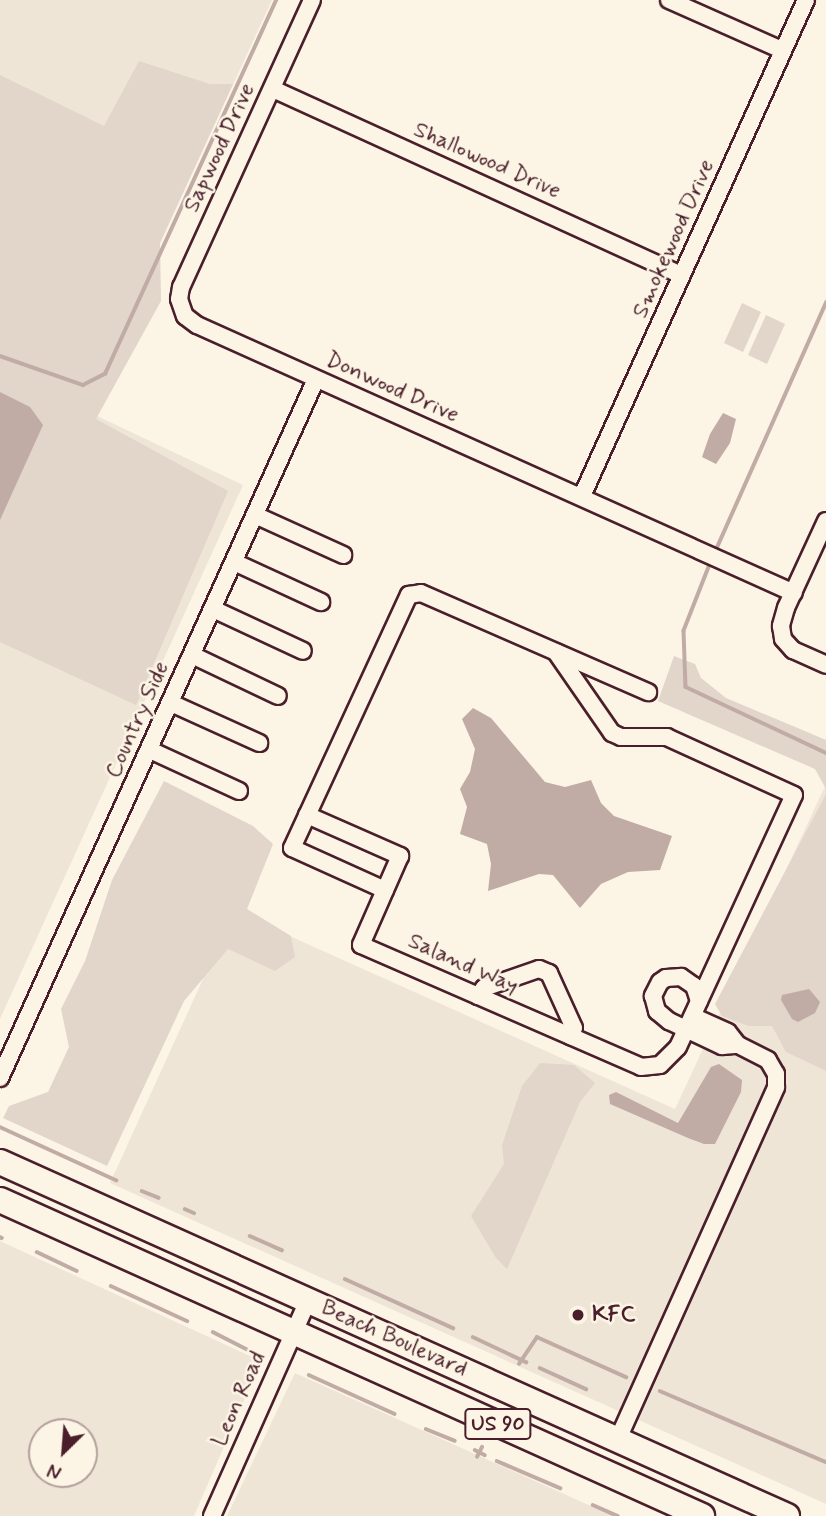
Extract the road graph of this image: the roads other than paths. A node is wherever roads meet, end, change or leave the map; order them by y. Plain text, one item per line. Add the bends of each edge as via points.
1 (312, 0) edge
2 (669, 0) edge
3 (806, 0) edge
4 (782, 50) junction
5 (273, 89) junction
6 (682, 275) junction
7 (185, 316) joint
8 (316, 379) junction
9 (582, 496) junction
10 (255, 515) junction
11 (826, 521) edge
12 (343, 555) dead end
13 (234, 562) junction
14 (794, 593) junction
15 (321, 602) dead end
16 (213, 609) junction
17 (303, 651) dead end
18 (556, 652) junction
19 (192, 655) junction
20 (826, 665) edge
21 (648, 692) dead end
22 (278, 696) dead end
23 (171, 703) junction
24 (259, 743) dead end
25 (150, 750) junction
26 (239, 791) dead end
27 (307, 815) junction
28 (385, 890) junction
29 (478, 996) junction
30 (693, 1016) junction
31 (571, 1037) junction
32 (0, 1078) edge
33 (0, 1162) edge
34 (0, 1200) edge
35 (308, 1300) junction
36 (294, 1333) junction
37 (618, 1439) junction
38 (212, 1516) edge
39 (702, 1516) edge
40 (787, 1516) edge

1 - 5 street, Sapwood Drive
2 - 4 street
3 - 4 street, Smokewood Drive
4 - 6 street, Smokewood Drive
5 - 6 street, Shallowood Drive
5 - 7 street, Sapwood Drive via 181,287 179,299
6 - 9 street, Smokewood Drive
7 - 8 street, Donwood Drive
8 - 9 street, Donwood Drive
8 - 10 street, Country Side
9 - 14 street, Donwood Drive
10 - 12 street
10 - 13 street, Country Side
11 - 14 street
13 - 15 street
13 - 16 street, Country Side
14 - 20 street via 781,626 783,639 793,650
16 - 17 street
16 - 19 street, Country Side
18 - 21 street
18 - 27 street via 421,593 409,595
18 - 30 street via 612,733 667,737 793,795
19 - 22 street
19 - 23 street, Country Side
23 - 24 street
23 - 25 street, Country Side
25 - 26 street
25 - 32 street, Country Side
27 - 28 street via 292,848
27 - 28 street, Saland Way via 400,856
28 - 29 street, Saland Way via 361,945
29 - 31 street, Saland Way
29 - 31 street via 484,988 539,969 549,974 574,1028
30 - 31 street, Saland Way via 678,1047 652,1068
30 - 37 street via 728,1032 738,1045 768,1060 776,1074 776,1087
33 - 35 highway, Beach Boulevard / US 90
34 - 36 highway, US 90
35 - 36 street, Leon Road
35 - 37 highway, Beach Boulevard / US 90
36 - 38 street, Leon Road
36 - 39 highway, US 90
37 - 40 highway, Beach Boulevard / US 90

